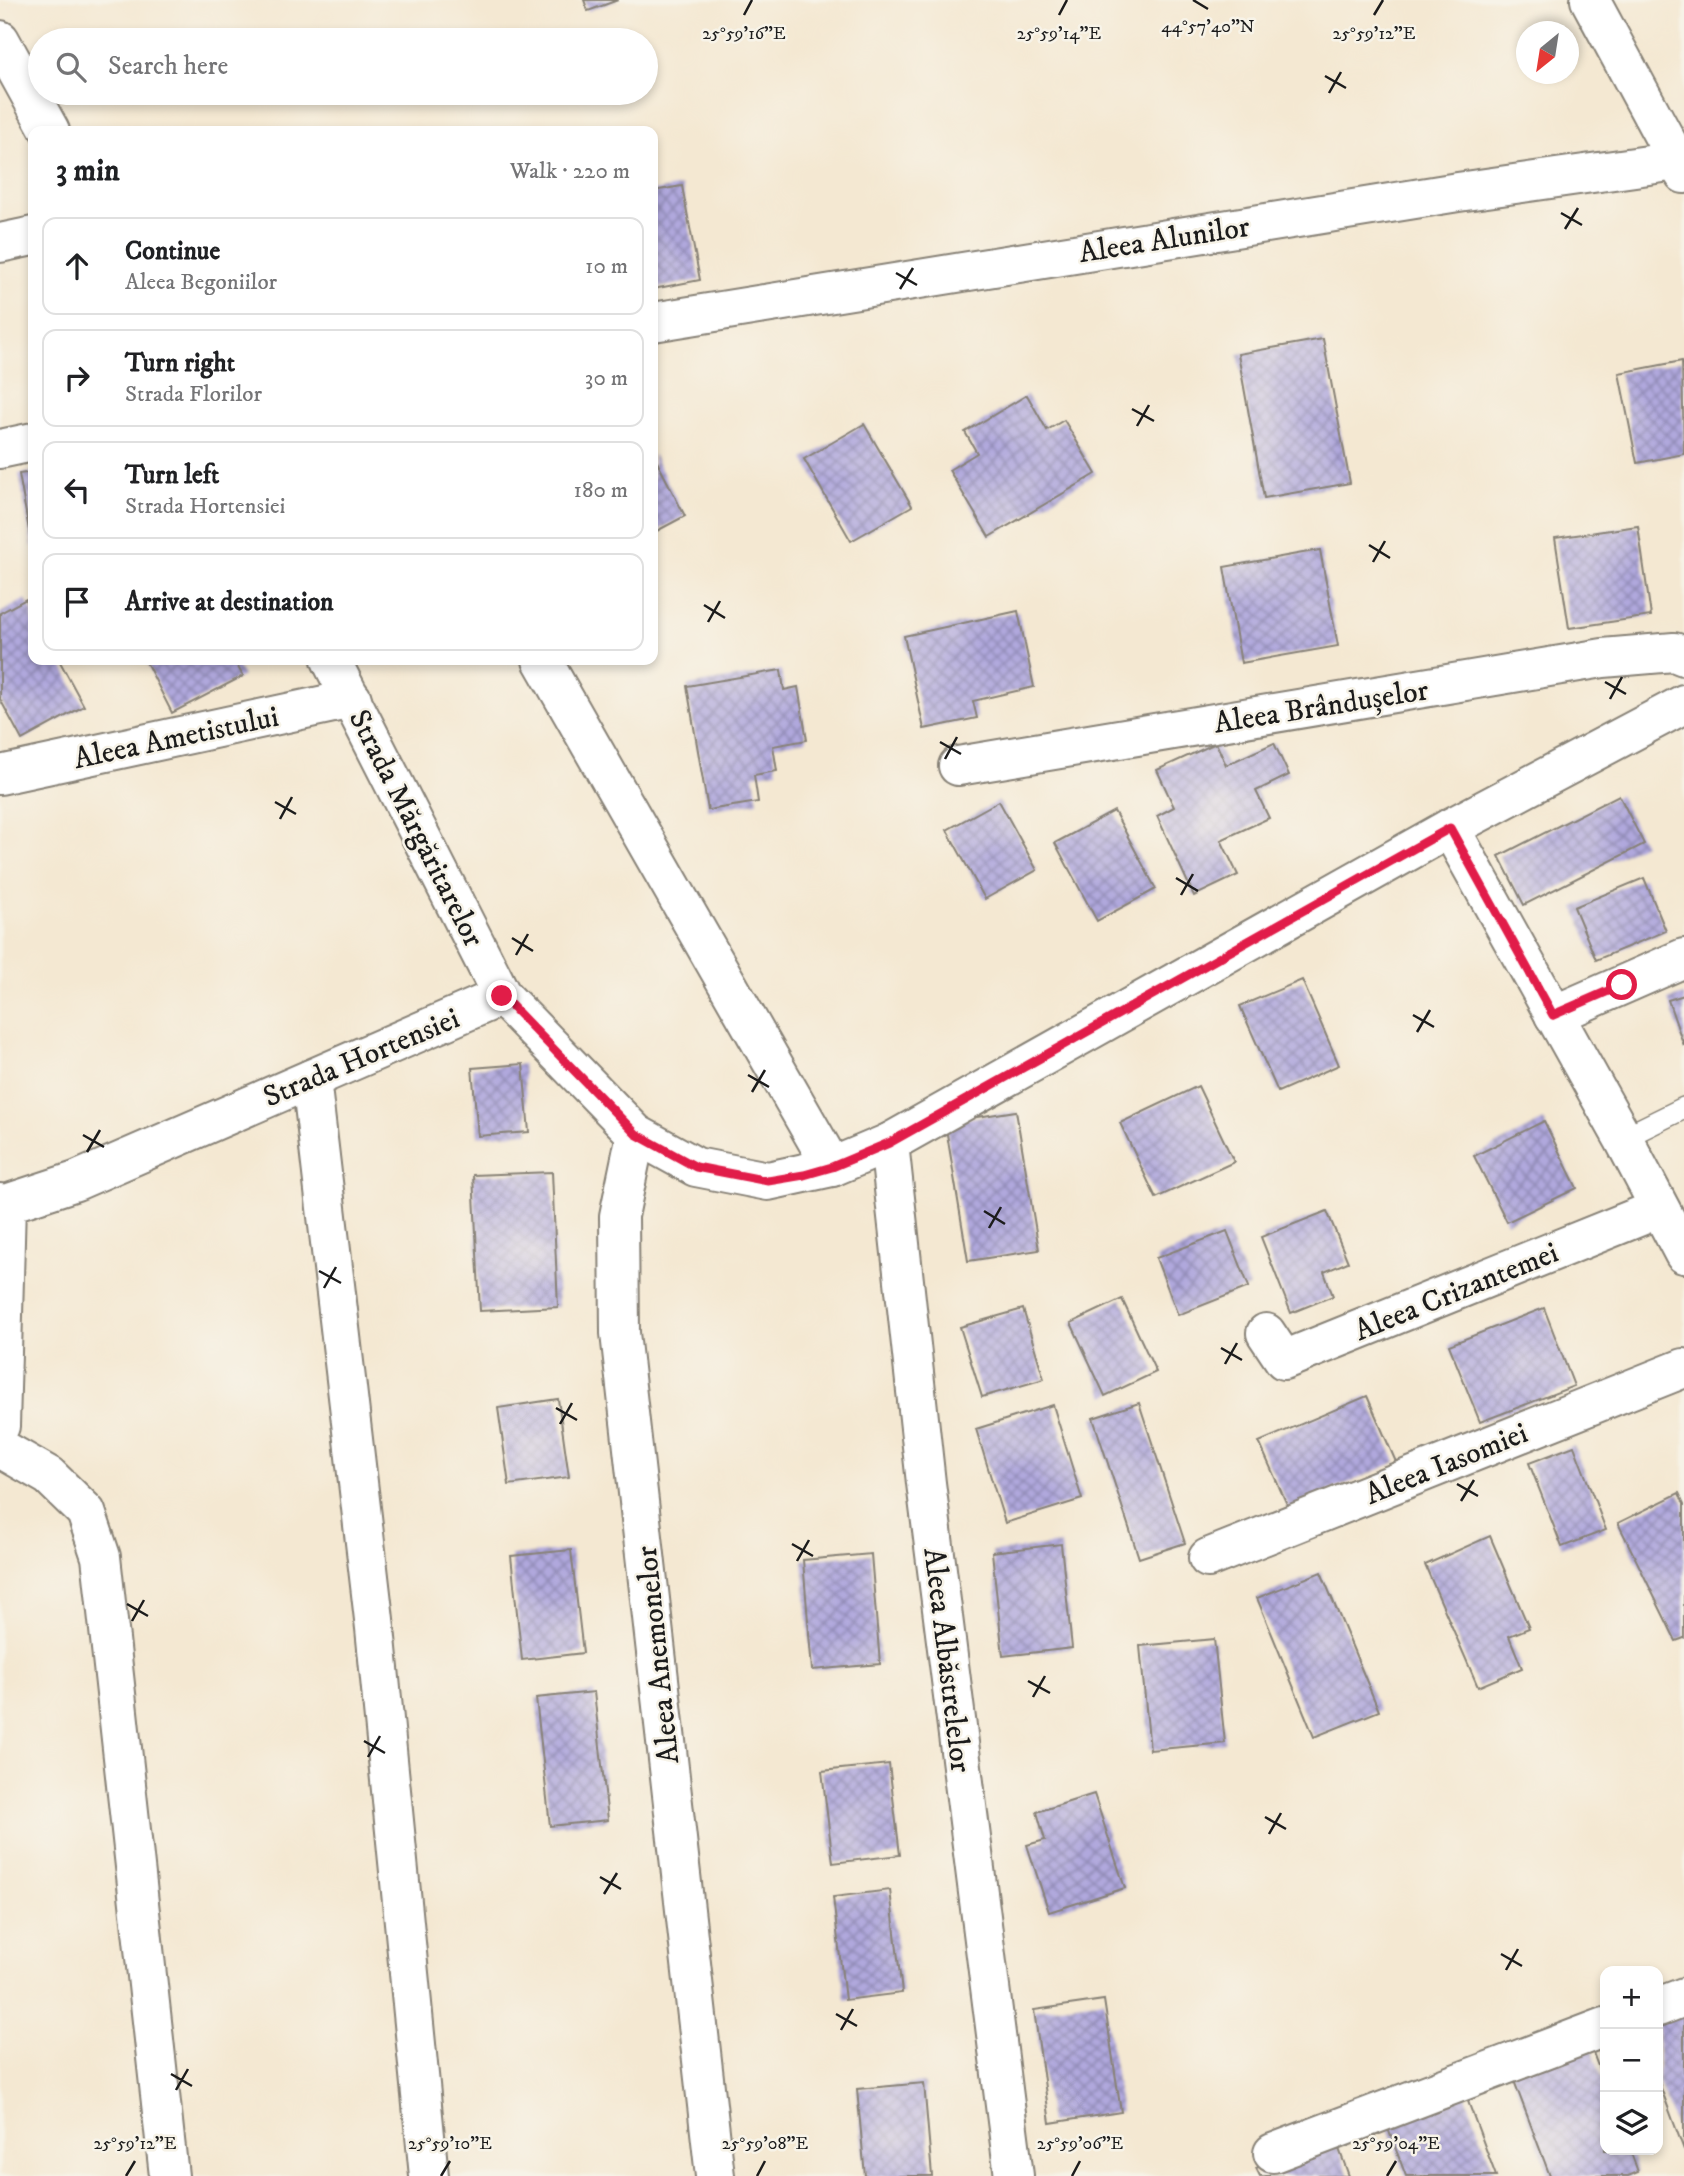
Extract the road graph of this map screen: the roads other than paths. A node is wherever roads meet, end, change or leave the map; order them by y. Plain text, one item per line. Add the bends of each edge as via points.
1 (1590, 0) edge
2 (0, 40) edge
3 (28, 91) edge
4 (36, 105) edge
5 (47, 126) edge
6 (1680, 168) edge
7 (28, 237) edge
8 (0, 243) edge
9 (658, 321) edge
10 (28, 443) edge
11 (0, 449) edge
12 (1684, 656) edge
13 (334, 665) edge
14 (545, 665) edge
15 (352, 699) junction
16 (1684, 704) edge
17 (958, 766) dead end
18 (0, 775) edge
19 (1450, 828) junction
20 (1684, 958) edge
21 (502, 996) junction
22 (1553, 1015) junction
23 (311, 1079) junction
24 (1684, 1108) edge
25 (636, 1134) junction
26 (1623, 1138) junction
27 (889, 1143) junction
28 (832, 1167) junction
29 (3, 1203) edge
30 (1658, 1209) junction
31 (1684, 1254) edge
32 (1266, 1333) dead end
33 (1684, 1368) edge
34 (0, 1426) edge
35 (0, 1448) edge
36 (1208, 1559) dead end
37 (1684, 1997) edge
38 (1663, 2005) edge
39 (1600, 2028) edge
40 (1273, 2153) dead end
41 (169, 2176) edge
42 (429, 2176) edge
43 (715, 2176) edge
44 (1014, 2176) edge

1 - 6 street
2 - 3 street
4 - 5 street
6 - 9 street, Aleea Alunilor via 1458,192
7 - 8 street
10 - 11 street
12 - 17 street, Aleea Brândușelor via 1674,652 1603,658
13 - 15 street, Strada Mărgăritarelor
14 - 28 street
15 - 18 street, Aleea Ametistului
15 - 21 street, Strada Mărgăritarelor
16 - 19 street
19 - 22 street
19 - 27 street
20 - 22 street
21 - 23 street, Strada Hortensiei
21 - 25 street
22 - 26 street
23 - 29 street, Strada Hortensiei via 76,1181
23 - 42 street via 375,1628
24 - 26 lane
25 - 28 street via 696,1167 731,1176 768,1181
25 - 43 street, Aleea Anemonelor via 619,1216 620,1333
26 - 30 street
27 - 28 street
27 - 44 street, Aleea Albăstrelelor via 926,1483
29 - 34 street
30 - 31 street
30 - 32 street, Aleea Crizantemei via 1284,1360
33 - 36 street, Aleea Iasomiei
35 - 41 street via 49,1476 86,1512 102,1558
37 - 38 street
39 - 40 street

